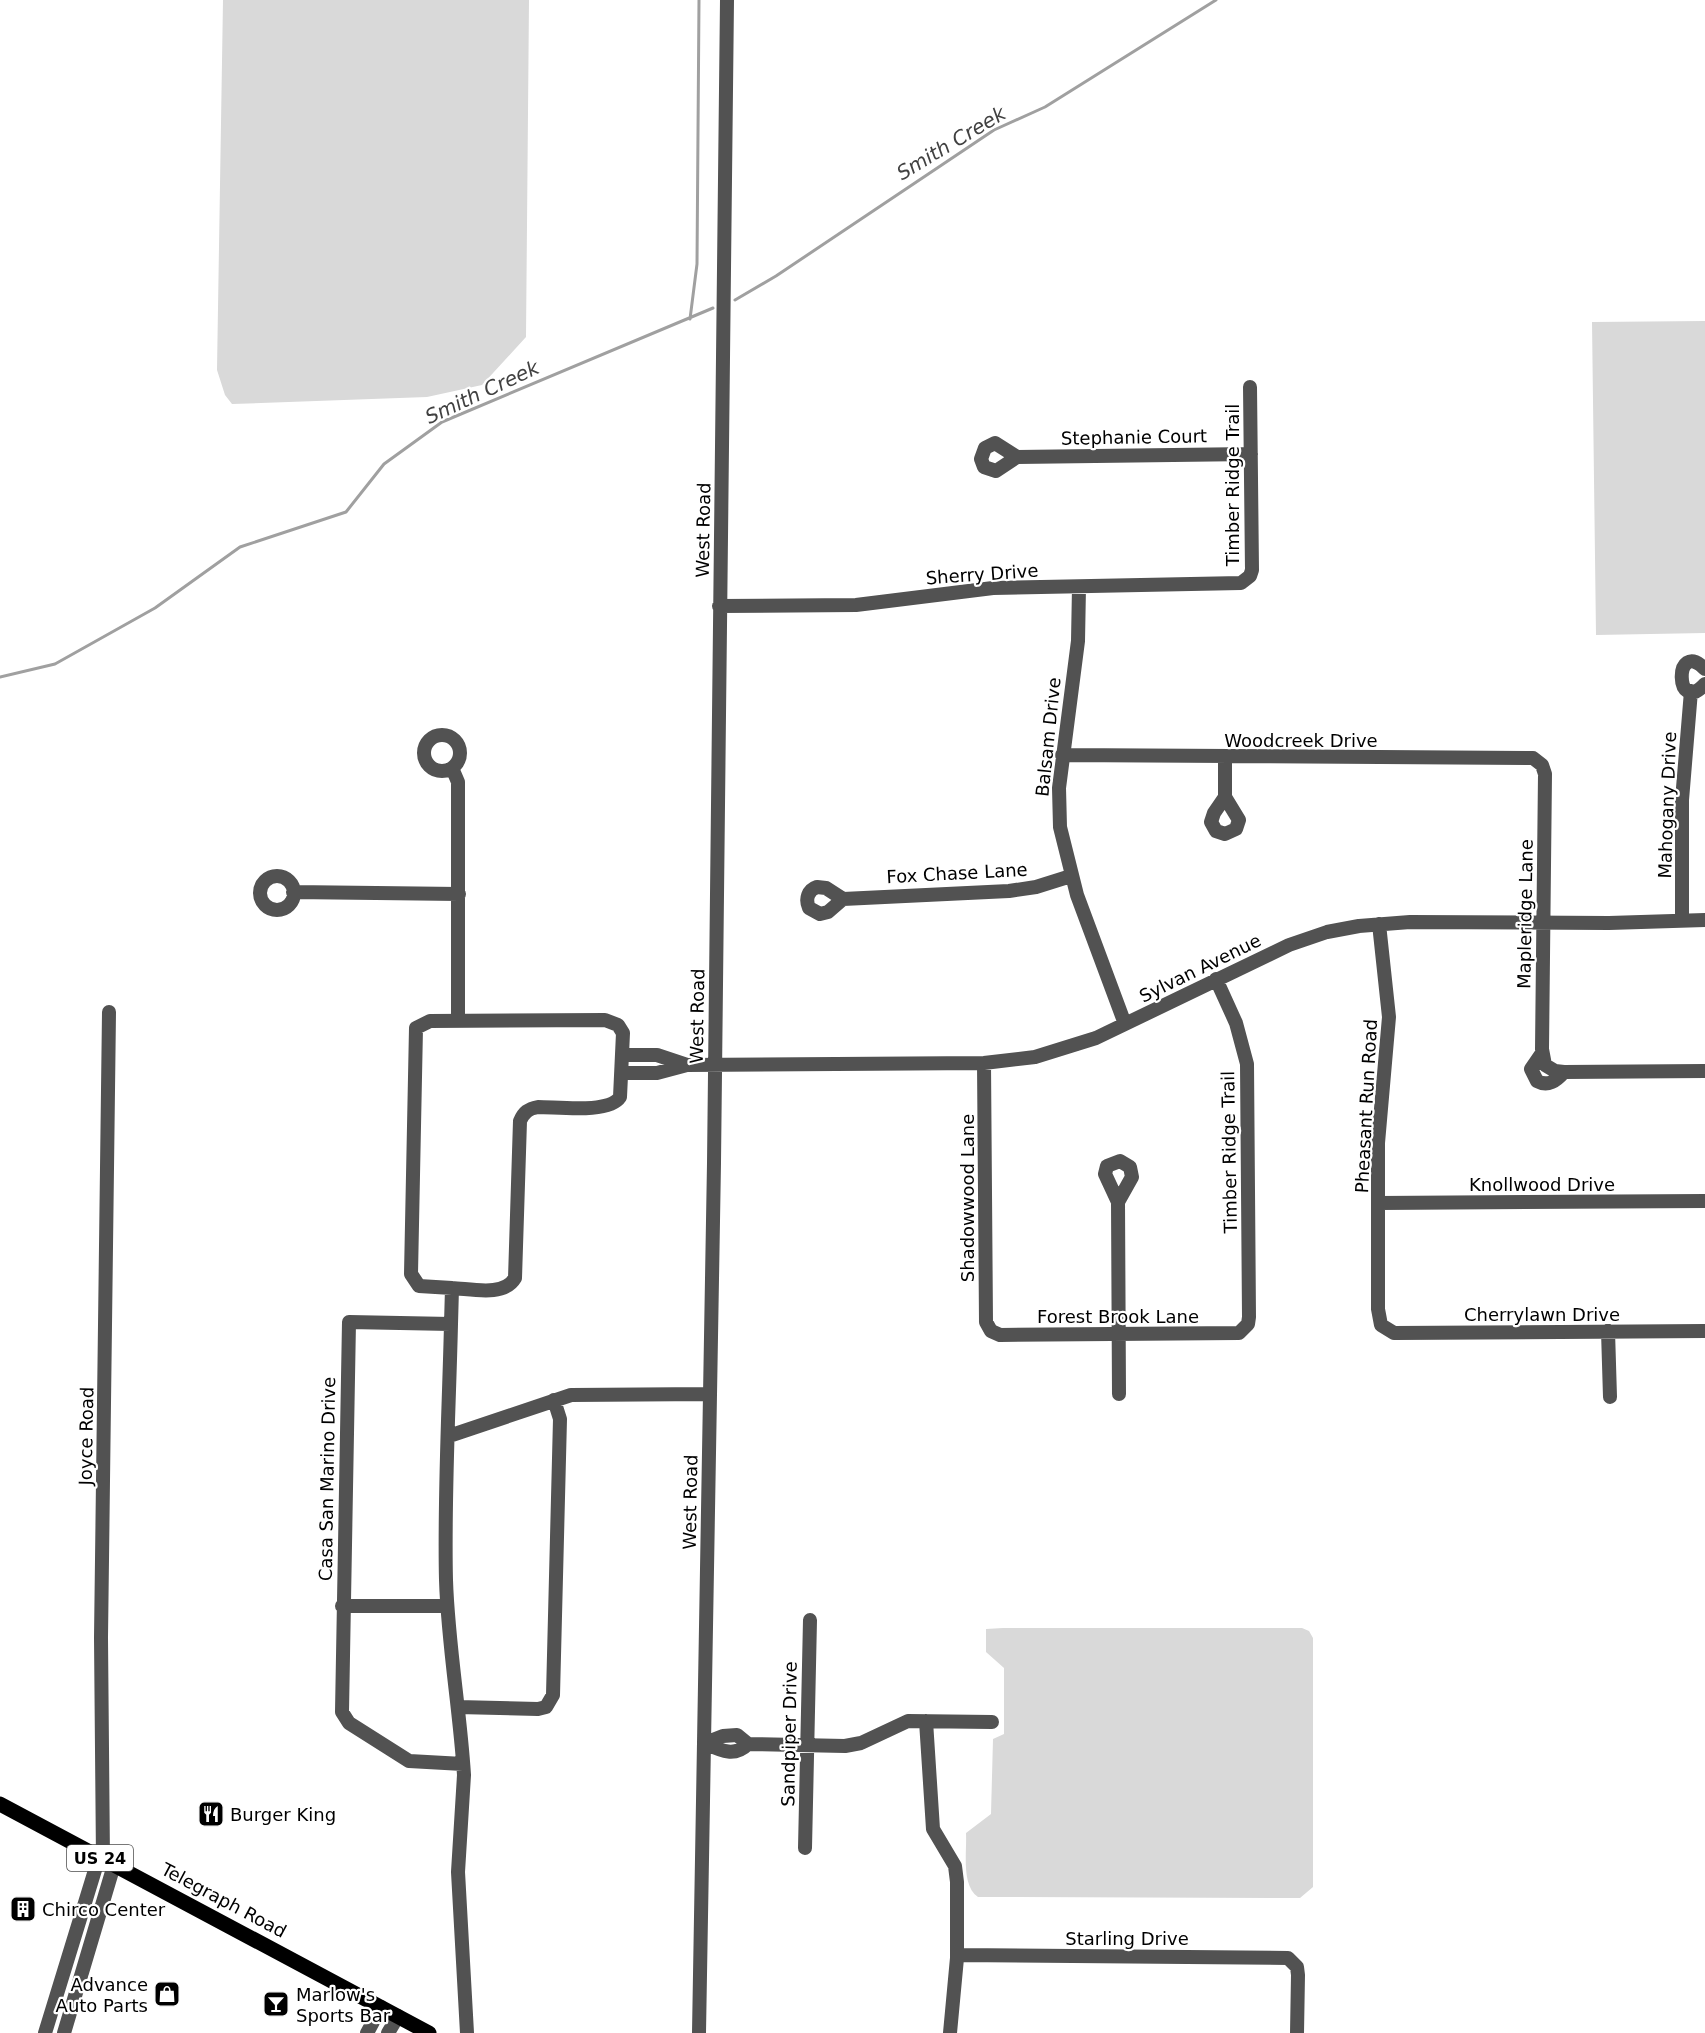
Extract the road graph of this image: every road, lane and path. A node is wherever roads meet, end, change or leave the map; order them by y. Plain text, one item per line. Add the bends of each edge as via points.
1 (727, 0) edge
2 (1250, 387) dead end
3 (1251, 454) junction
4 (1017, 457) dead end
5 (1246, 580) joint
6 (1079, 587) junction
7 (719, 606) junction
8 (1705, 669) edge
9 (1705, 684) edge
10 (1692, 691) junction
11 (1062, 755) junction
12 (1225, 758) junction
13 (1538, 761) joint
14 (452, 768) dead end
15 (1225, 797) dead end
16 (1071, 876) junction
17 (293, 892) dead end
18 (459, 894) junction
19 (843, 899) dead end
20 (1682, 920) junction
21 (1705, 920) edge
22 (1543, 922) junction
23 (1379, 924) junction
24 (1216, 979) junction
25 (109, 1012) dead end
26 (458, 1021) junction
27 (1125, 1024) junction
28 (1542, 1053) junction
29 (623, 1055) junction
30 (984, 1063) junction
31 (687, 1065) junction
32 (714, 1065) junction
33 (1705, 1071) edge
34 (1564, 1072) junction
35 (623, 1073) junction
36 (1705, 1200) edge
37 (1118, 1202) dead end
38 (1379, 1203) junction
39 (452, 1288) junction
40 (451, 1324) junction
41 (1381, 1326) joint
42 (1244, 1330) joint
43 (991, 1331) joint
44 (1608, 1331) junction
45 (1705, 1331) edge
46 (1119, 1334) junction
47 (710, 1394) junction
48 (1119, 1394) dead end
49 (1610, 1397) dead end
50 (554, 1400) junction
51 (449, 1436) junction
52 (342, 1606) junction
53 (447, 1606) junction
54 (810, 1620) dead end
55 (458, 1707) junction
56 (926, 1721) junction
57 (992, 1722) dead end
58 (705, 1743) junction
59 (808, 1746) junction
60 (463, 1764) junction
61 (0, 1804) edge
62 (805, 1848) dead end
63 (105, 1861) junction
64 (957, 1955) junction
65 (62, 1979) junction
66 (78, 1985) junction
67 (381, 2007) junction
68 (398, 2016) junction
69 (45, 2033) edge
70 (64, 2033) edge
71 (367, 2033) edge
72 (388, 2033) edge
73 (429, 2033) edge
74 (467, 2033) edge
75 (699, 2033) edge
76 (950, 2033) edge
77 (1297, 2033) edge

1 - 7 street, West Road
2 - 3 street, Timber Ridge Trail
3 - 4 street, Stephanie Court
3 - 5 street, Timber Ridge Trail via 1252,570
5 - 6 street, Sherry Drive via 1234,585
6 - 7 street, Sherry Drive via 993,588 856,604
6 - 11 street, Balsam Drive via 1078,641
7 - 32 street, West Road
8 - 10 street, Mahogany Drive via 1694,663 1682,669 1681,683
9 - 10 street
10 - 20 street, Mahogany Drive via 1683,800
11 - 12 street, Woodcreek Drive
11 - 16 street, Balsam Drive via 1060,827
12 - 13 street, Woodcreek Drive
12 - 15 street
13 - 22 street, Mapleridge Lane via 1545,774
14 - 18 street via 458,782
16 - 19 street, Fox Chase Lane via 1016,890
16 - 27 street, Balsam Drive
17 - 18 street
18 - 26 street
20 - 21 street, Sylvan Avenue
20 - 22 street, Sylvan Avenue
22 - 23 street, Sylvan Avenue
22 - 28 street, Mapleridge Lane
23 - 24 street, Sylvan Avenue via 1312,936
23 - 38 street, Pheasant Run Road via 1389,1017 1379,1132
24 - 27 street, Sylvan Avenue
24 - 42 street, Timber Ridge Trail via 1236,1023 1248,1075 1249,1317
25 - 63 street, Joyce Road via 101,1638
26 - 29 street via 609,1021 623,1033
26 - 39 street via 424,1022 416,1028 414,1037 411,1274 419,1286
27 - 30 street, Sylvan Avenue via 1055,1053
28 - 34 street, Mapleridge Lane via 1547,1067
28 - 34 street via 1531,1069 1537,1082 1552,1083
29 - 31 street via 657,1056
29 - 35 street
30 - 32 street, Sylvan Avenue
30 - 43 street, Shadowwood Lane via 986,1322
31 - 32 street, Sylvan Avenue
31 - 35 street via 657,1072
32 - 47 street, West Road
33 - 34 street
35 - 39 street via 623,1091 612,1106 538,1107 522,1115 515,1278 500,1290
36 - 38 street, Knollwood Drive
37 - 46 street
38 - 41 street, Pheasant Run Road
39 - 40 street
40 - 51 street
40 - 52 street, Casa San Marino Drive via 349,1322
41 - 44 street, Cherrylawn Drive via 1394,1333
42 - 46 street, Forest Brook Lane via 1233,1334
43 - 46 street, Forest Brook Lane via 1000,1335
44 - 45 street, Cherrylawn Drive
44 - 49 street
46 - 48 street
47 - 50 street via 584,1394
47 - 58 street, West Road
50 - 51 street
50 - 55 street via 560,1419 553,1695 546,1707 538,1710
51 - 53 street
52 - 53 street
52 - 60 street, Casa San Marino Drive via 340,1704 345,1719 409,1761
53 - 55 street
54 - 59 street, Sandpiper Drive
55 - 60 street
56 - 57 street
56 - 59 street via 908,1721 852,1745
56 - 64 street via 933,1829 956,1874
58 - 59 street via 737,1735 748,1744
58 - 75 street, West Road
59 - 62 street, Sandpiper Drive
60 - 74 street via 458,1872
61 - 63 main road, Telegraph Road / US 24
63 - 65 street
63 - 66 street
63 - 67 main road, Telegraph Road / US 24
64 - 76 street
64 - 77 street, Starling Drive via 1283,1957 1294,1964 1298,1975
65 - 66 street
65 - 69 street
66 - 70 street
67 - 68 main road, Telegraph Road / US 24
67 - 71 street
68 - 72 street
68 - 73 main road, Telegraph Road / US 24

